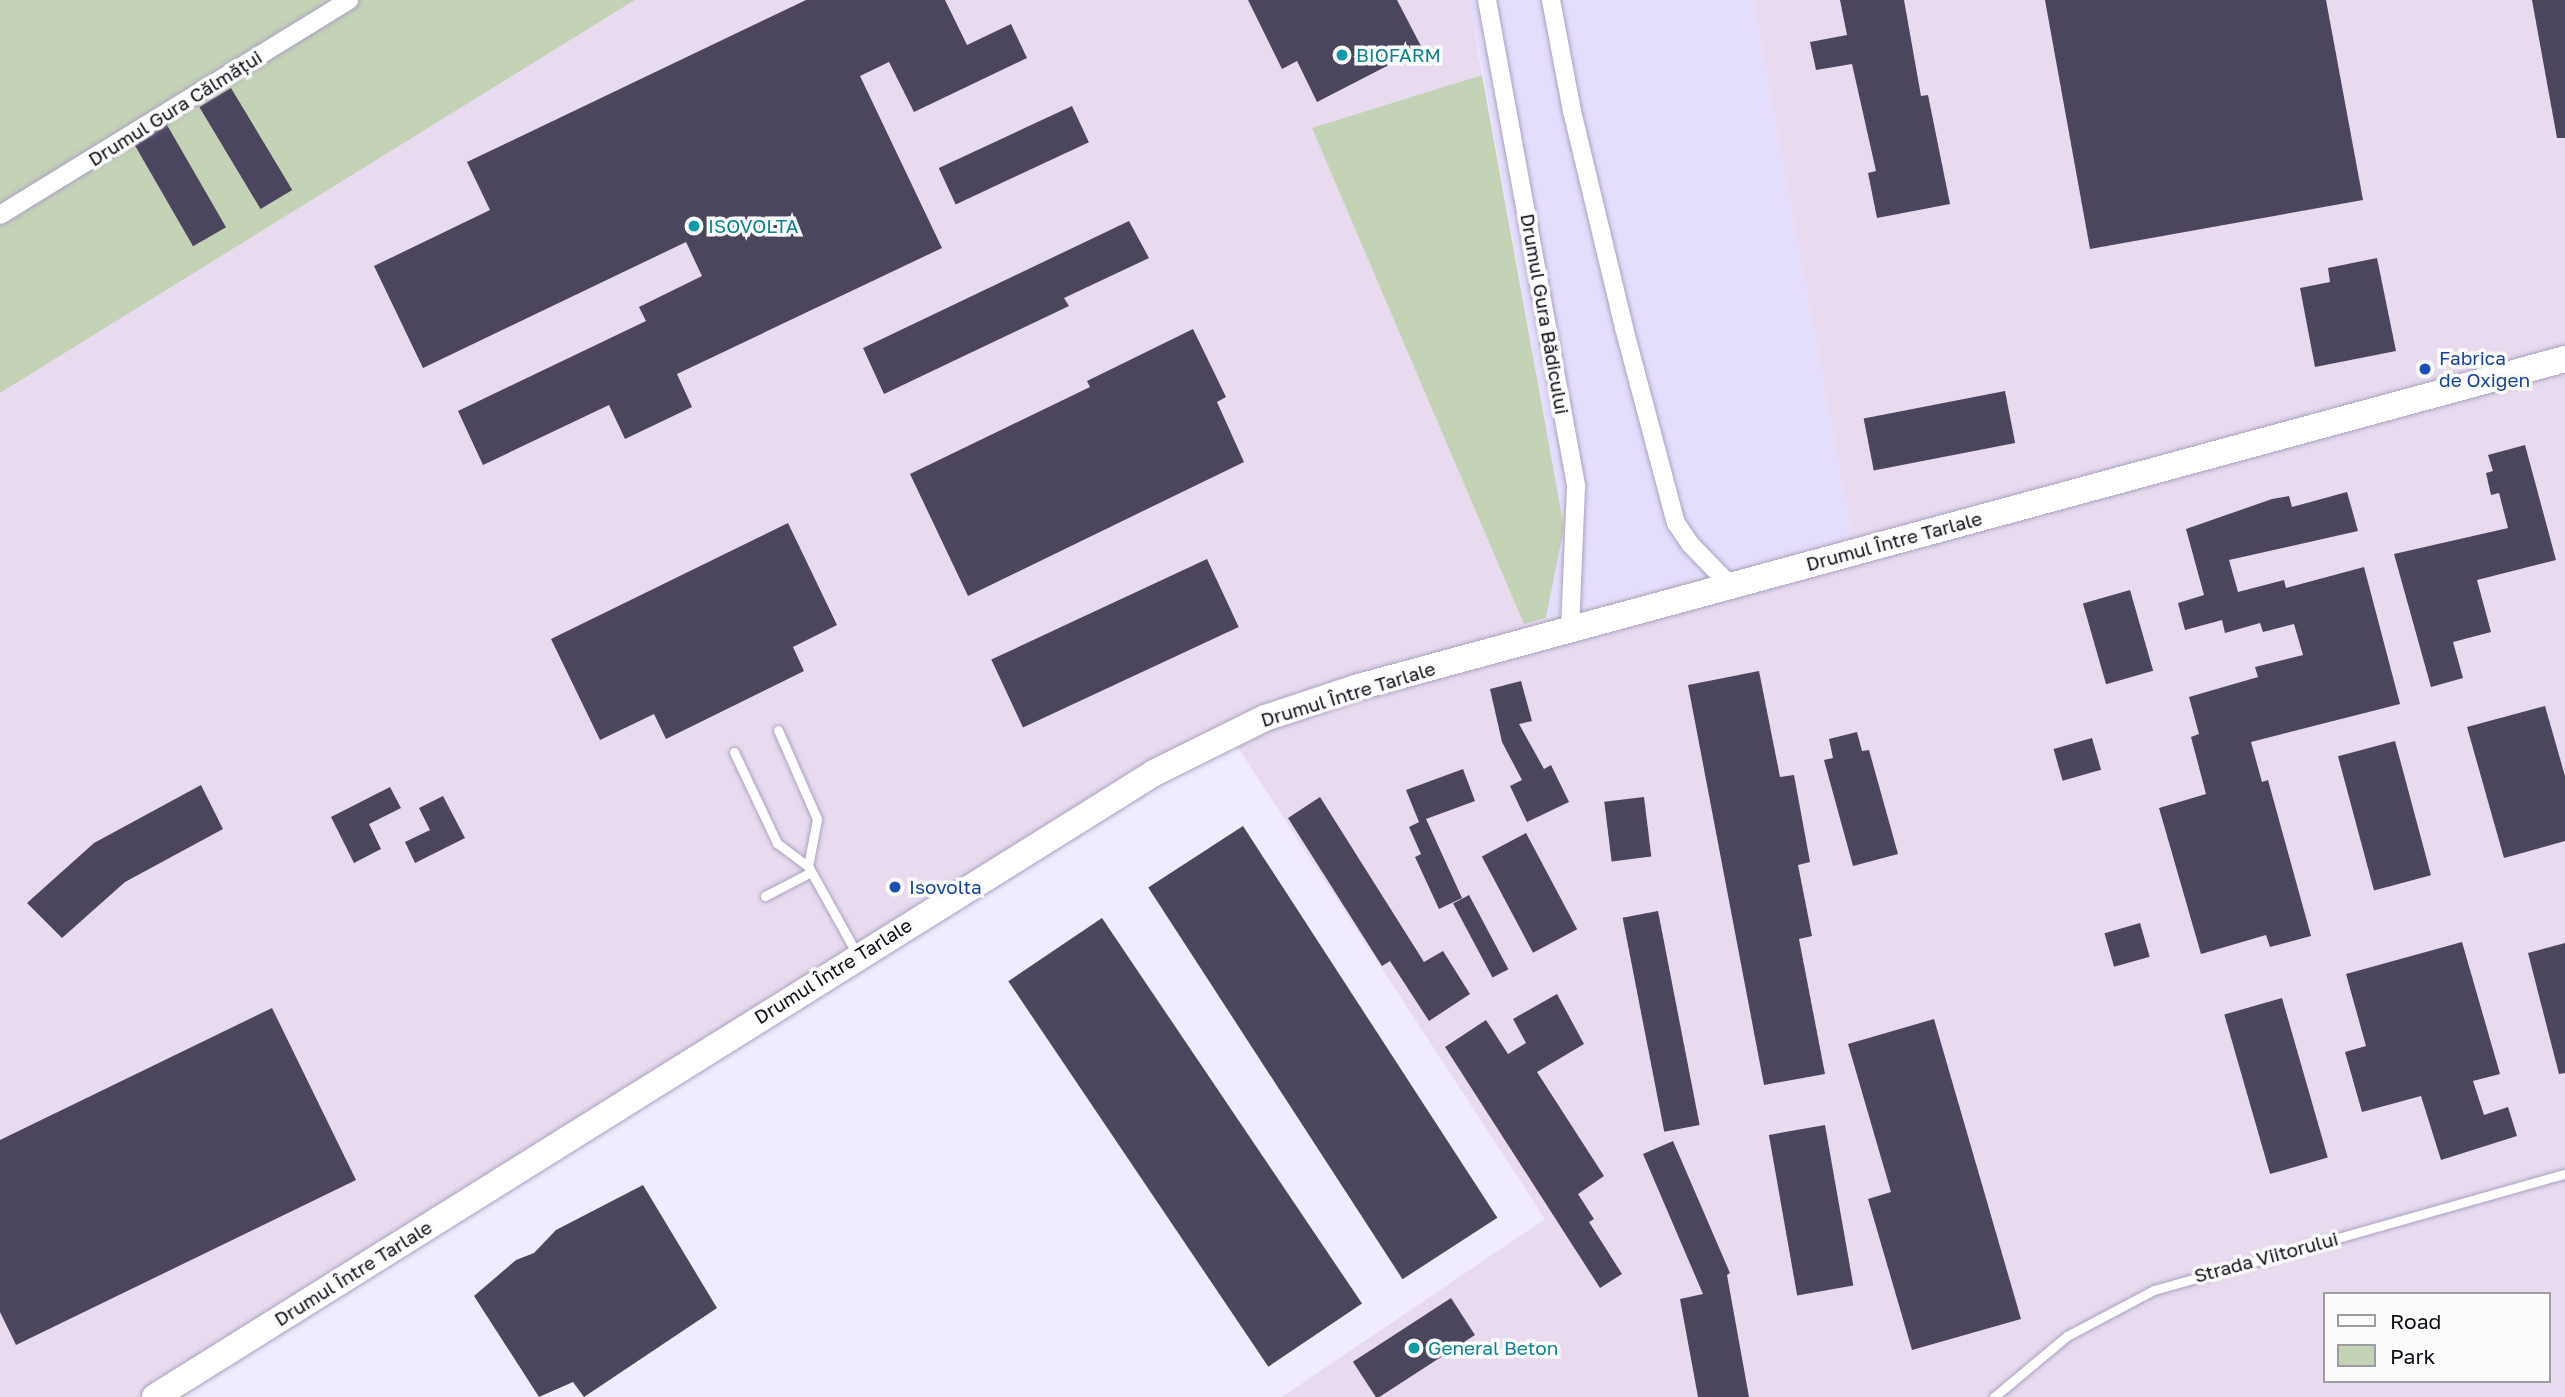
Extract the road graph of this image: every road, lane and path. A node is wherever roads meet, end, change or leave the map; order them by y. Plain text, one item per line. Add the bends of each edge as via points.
1 (349, 0) edge
2 (1487, 0) edge
3 (1551, 0) edge
4 (0, 215) edge
5 (2565, 359) edge
6 (1731, 586) junction
7 (1570, 630) junction
8 (778, 730) dead end
9 (734, 752) dead end
10 (809, 869) junction
11 (765, 896) dead end
12 (857, 956) junction
13 (2565, 1174) edge
14 (155, 1397) edge
15 (1994, 1397) edge

1 - 4 street, Drumul Gura Călmățui
2 - 7 street, Drumul Gura Bădicului via 1576,487
3 - 6 street via 1624,328 1676,523
5 - 6 main road, Drumul Între Tarlale
6 - 7 main road, Drumul Între Tarlale
7 - 12 main road, Drumul Între Tarlale via 1307,703 1208,744
8 - 10 lane via 817,819
9 - 10 lane via 776,843
10 - 11 lane
10 - 12 lane
12 - 14 main road, Drumul Între Tarlale
13 - 15 lane, Strada Viitorului via 2154,1290 2067,1336

